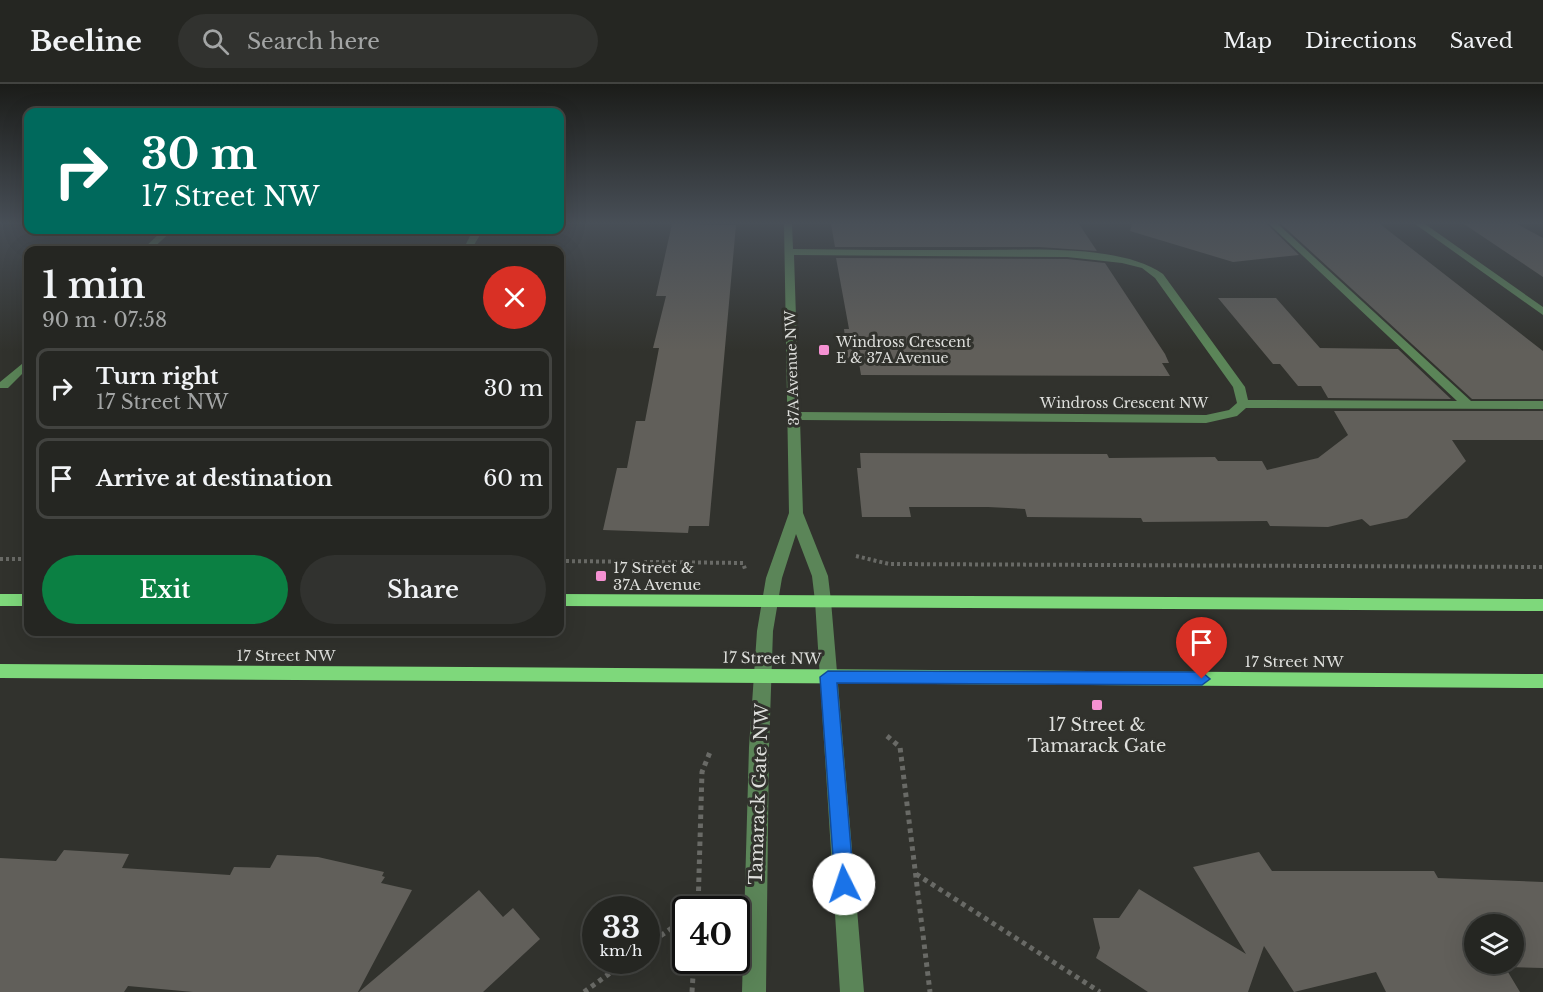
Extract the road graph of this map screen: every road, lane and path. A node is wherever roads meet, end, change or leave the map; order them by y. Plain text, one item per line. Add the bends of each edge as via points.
1 (789, 266) edge
2 (1145, 266) edge
3 (1319, 266) edge
4 (1479, 266) edge
5 (1543, 312) edge
6 (24, 366) edge
7 (4, 385) dead end
8 (1243, 404) junction
9 (1468, 405) junction
10 (1543, 405) edge
11 (794, 416) junction
12 (796, 513) junction
13 (856, 556) dead end
14 (0, 559) edge
15 (24, 560) edge
16 (564, 561) edge
17 (1543, 567) edge
18 (745, 569) dead end
19 (0, 600) edge
20 (24, 600) edge
21 (564, 600) edge
22 (769, 601) junction
23 (824, 601) junction
24 (1543, 605) edge
25 (765, 631) joint
26 (0, 671) edge
27 (763, 676) junction
28 (828, 677) junction
29 (1543, 681) edge
30 (887, 736) dead end
31 (710, 752) dead end
32 (915, 873) junction
33 (698, 896) edge
34 (609, 974) edge
35 (693, 974) edge
36 (584, 992) edge
37 (692, 992) edge
38 (754, 992) edge
39 (852, 992) edge
40 (930, 992) edge
41 (1100, 992) edge

1 - 11 street, 37A Avenue NW
2 - 8 street via 1159,276 1239,387
3 - 9 street
4 - 5 street
6 - 7 street
8 - 9 street
8 - 11 street, Windross Crescent NW via 1233,413 1206,419
9 - 10 street
11 - 12 street, 37A Avenue NW
12 - 22 street, 37A Avenue NW
12 - 23 street, 37A Avenue NW via 820,576
13 - 17 path via 889,564
14 - 15 path
16 - 18 path via 743,563
19 - 20 main road
21 - 22 main road
22 - 23 main road
22 - 25 street, 37A Avenue NW
23 - 24 main road
23 - 28 street, 37A Avenue NW
25 - 27 street, Tamarack Gate NW
26 - 27 main road, 17 Street NW
27 - 28 main road, 17 Street NW
27 - 38 street, Tamarack Gate NW
28 - 29 main road, 17 Street NW
28 - 39 street
30 - 32 path via 900,747
31 - 33 path via 702,772
32 - 40 path
32 - 41 path
34 - 36 path
35 - 37 path

